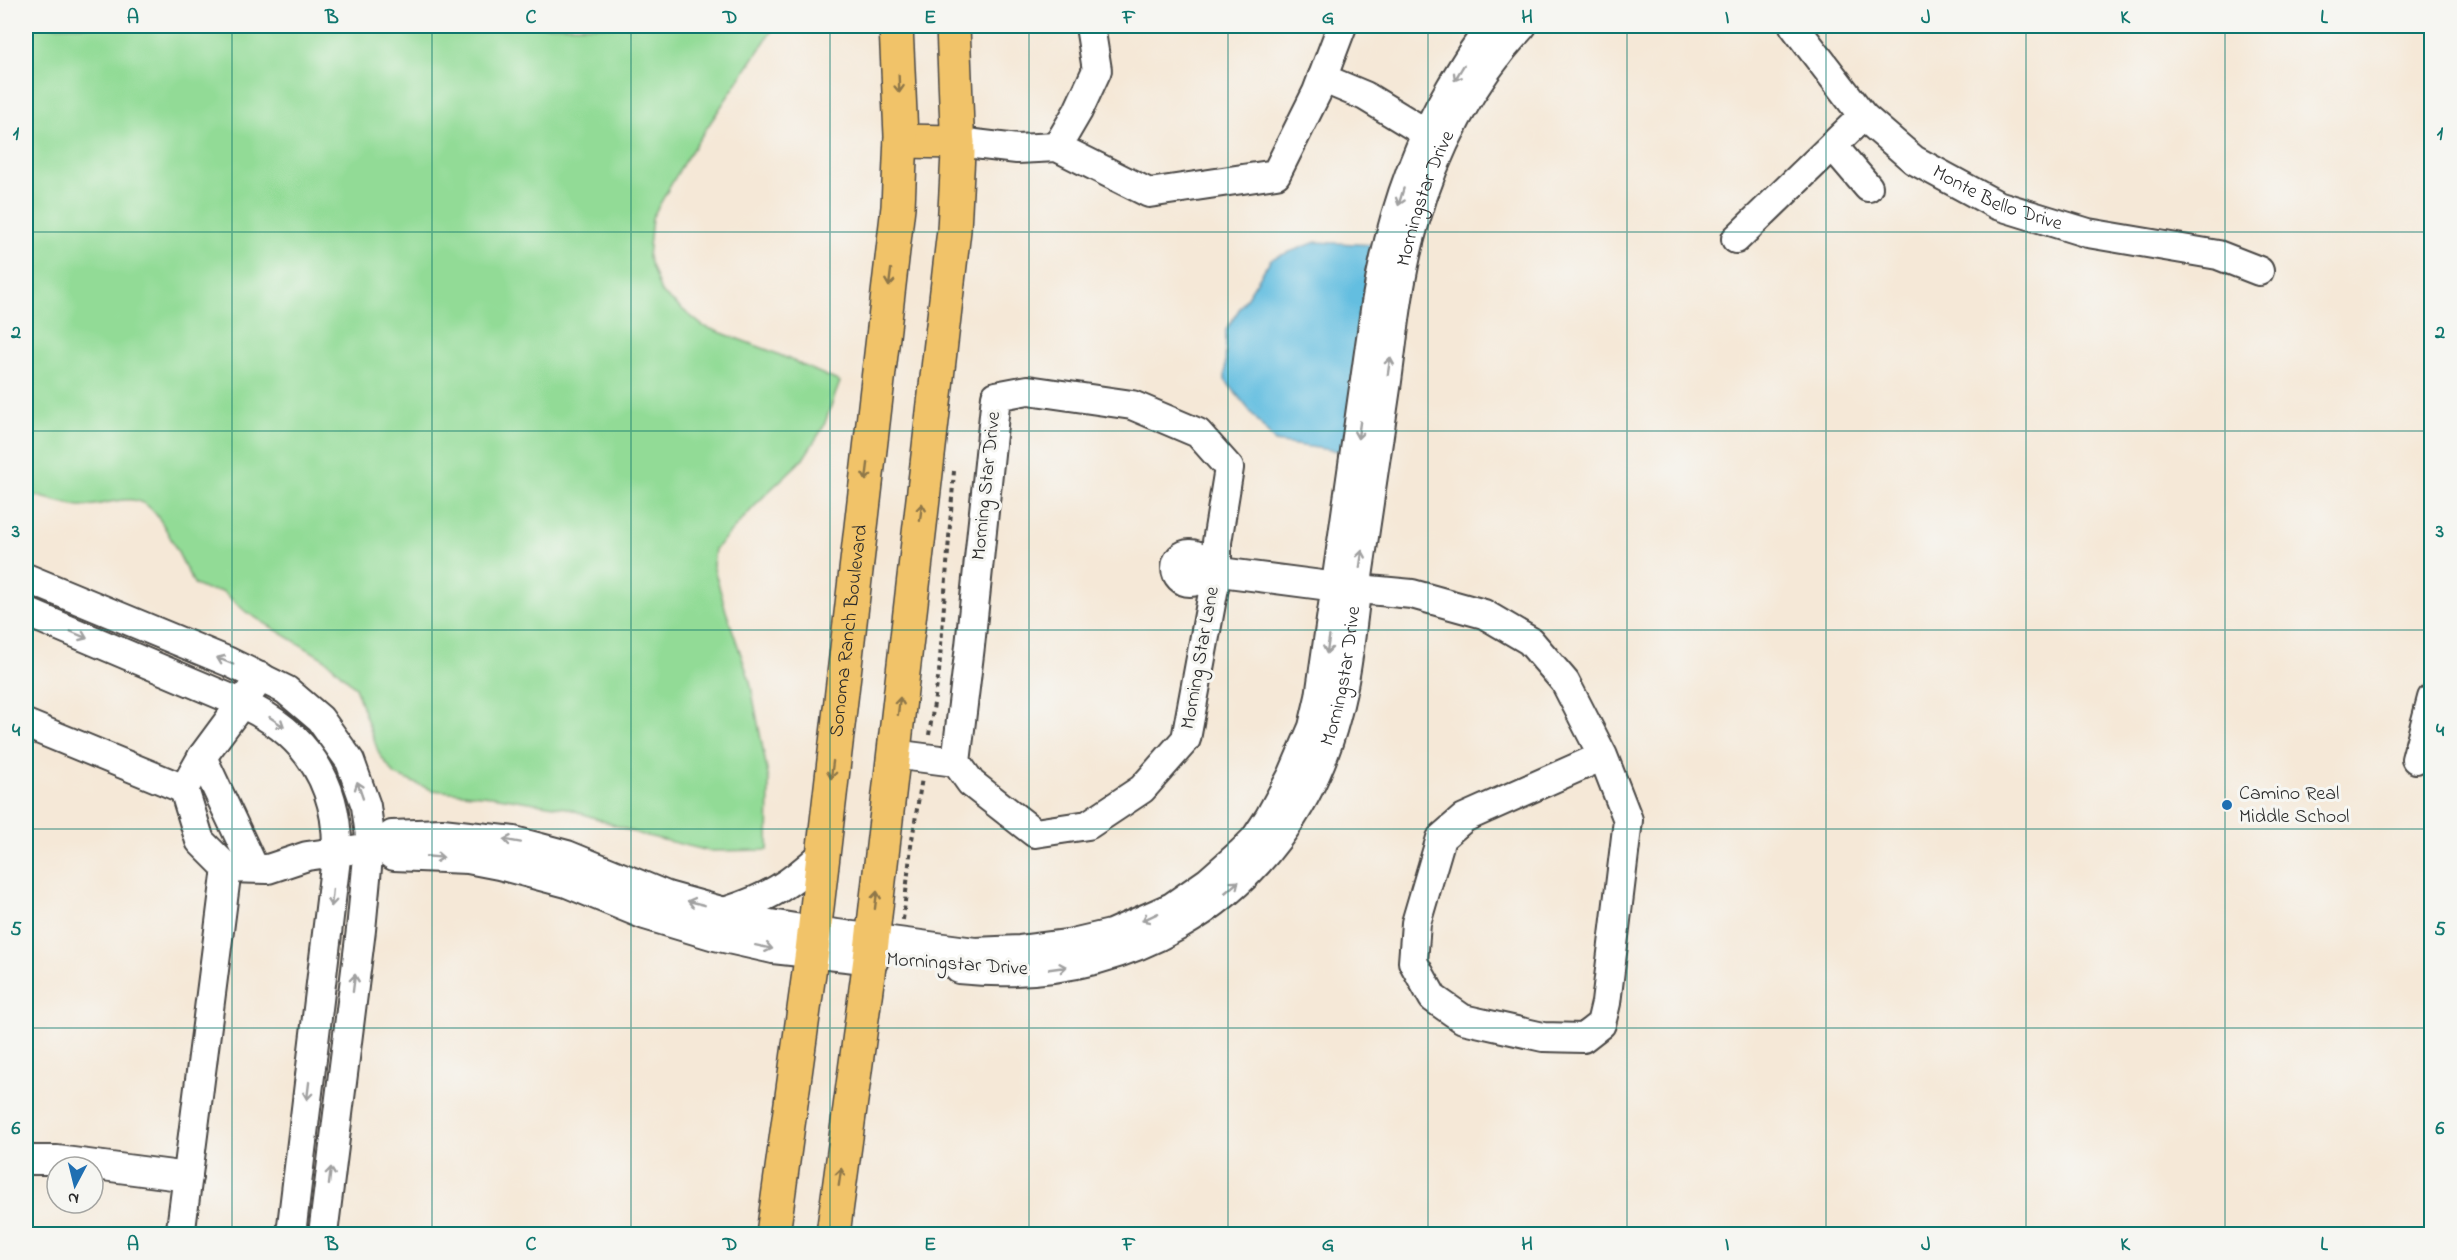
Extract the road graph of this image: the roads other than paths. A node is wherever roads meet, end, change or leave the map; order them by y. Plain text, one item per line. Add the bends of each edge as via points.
1 (896, 26) edge
2 (952, 26) edge
3 (1090, 26) edge
4 (1342, 26) edge
5 (1492, 26) edge
6 (1522, 26) edge
7 (1794, 26) edge
8 (1319, 87) junction
9 (1863, 116) junction
10 (1434, 139) junction
11 (901, 141) junction
12 (1060, 141) junction
13 (958, 142) junction
14 (1833, 146) junction
15 (1868, 187) dead end
16 (1736, 239) dead end
17 (2259, 271) dead end
18 (1217, 542) joint
19 (1211, 571) junction
20 (26, 578) edge
21 (1347, 588) junction
22 (26, 612) edge
23 (261, 677) junction
24 (2432, 698) edge
25 (243, 704) junction
26 (26, 724) edge
27 (893, 754) junction
28 (1603, 756) junction
29 (202, 758) junction
30 (2416, 759) dead end
31 (956, 762) junction
32 (184, 789) junction
33 (374, 847) junction
34 (337, 850) junction
35 (822, 855) junction
36 (240, 868) junction
37 (650, 903) junction
38 (727, 911) junction
39 (813, 941) junction
40 (871, 949) junction
41 (26, 1160) edge
42 (188, 1177) junction
43 (181, 1229) dead end
44 (291, 1234) edge
45 (323, 1234) edge
46 (773, 1234) edge
47 (833, 1234) edge

1 -> 11 main road, Sonoma Ranch Boulevard
2 - 13 main road
3 - 12 street via 1097,70
4 - 8 street
5 -> 10 street, Morningstar Drive via 1471,53
6 - 10 street, Morningstar Drive via 1504,45 1450,129
7 - 9 street, Monte Bello Drive
8 - 10 street via 1365,96
8 - 12 street via 1276,174 1149,193
9 - 14 street
9 - 17 street, Monte Bello Drive via 1914,160 1997,205 2088,233 2218,255
10 - 21 street, Morningstar Drive via 1405,260
11 - 13 main road
11 -> 35 main road, Sonoma Ranch Boulevard via 898,207
12 - 13 street via 1017,149
27 -> 13 main road via 954,230
14 - 15 street
14 - 16 street
18 - 19 street, Morning Star Lane
18 - 31 street, Morning Star Drive via 1229,468 1198,433 1132,405 1028,390 996,396
19 - 21 street, Morning Star Lane
19 - 31 street, Morning Star Lane via 1186,739 1142,789 1088,825 1035,833 971,783
23 -> 20 street
21 - 28 street, Morning Star Lane via 1412,594 1484,614 1530,641 1565,682
21 - 40 street, Morningstar Drive via 1342,689 1321,765 1277,840 1252,870 1218,900 1195,917 1136,948 1059,969 989,972
22 -> 25 street
23 - 25 street
33 -> 23 street via 366,806 350,761 320,719 303,703
24 - 30 street
25 - 29 street
25 -> 34 street via 285,728 315,764 330,793
26 - 32 street
27 - 31 street
40 -> 27 main road
28 - 28 street, Morning Star Lane via 1628,820 1601,1024 1583,1038 1543,1037 1463,1019 1433,998 1413,962 1416,923 1441,838 1464,818
29 - 32 street
29 - 36 street
32 - 36 street via 200,841
33 - 34 street
33 - 37 street via 394,856 468,859 499,865
45 -> 33 street
34 - 36 street via 307,855 268,869
34 -> 44 street
35 - 38 street via 777,891
35 - 39 main road, Sonoma Ranch Boulevard
36 - 42 street
38 -> 37 street
37 -> 39 street via 715,936 773,949
38 - 39 street
39 - 40 street, Morningstar Drive
39 - 46 main road, Sonoma Ranch Boulevard
47 -> 40 main road
41 - 42 street via 57,1160
42 - 43 street

